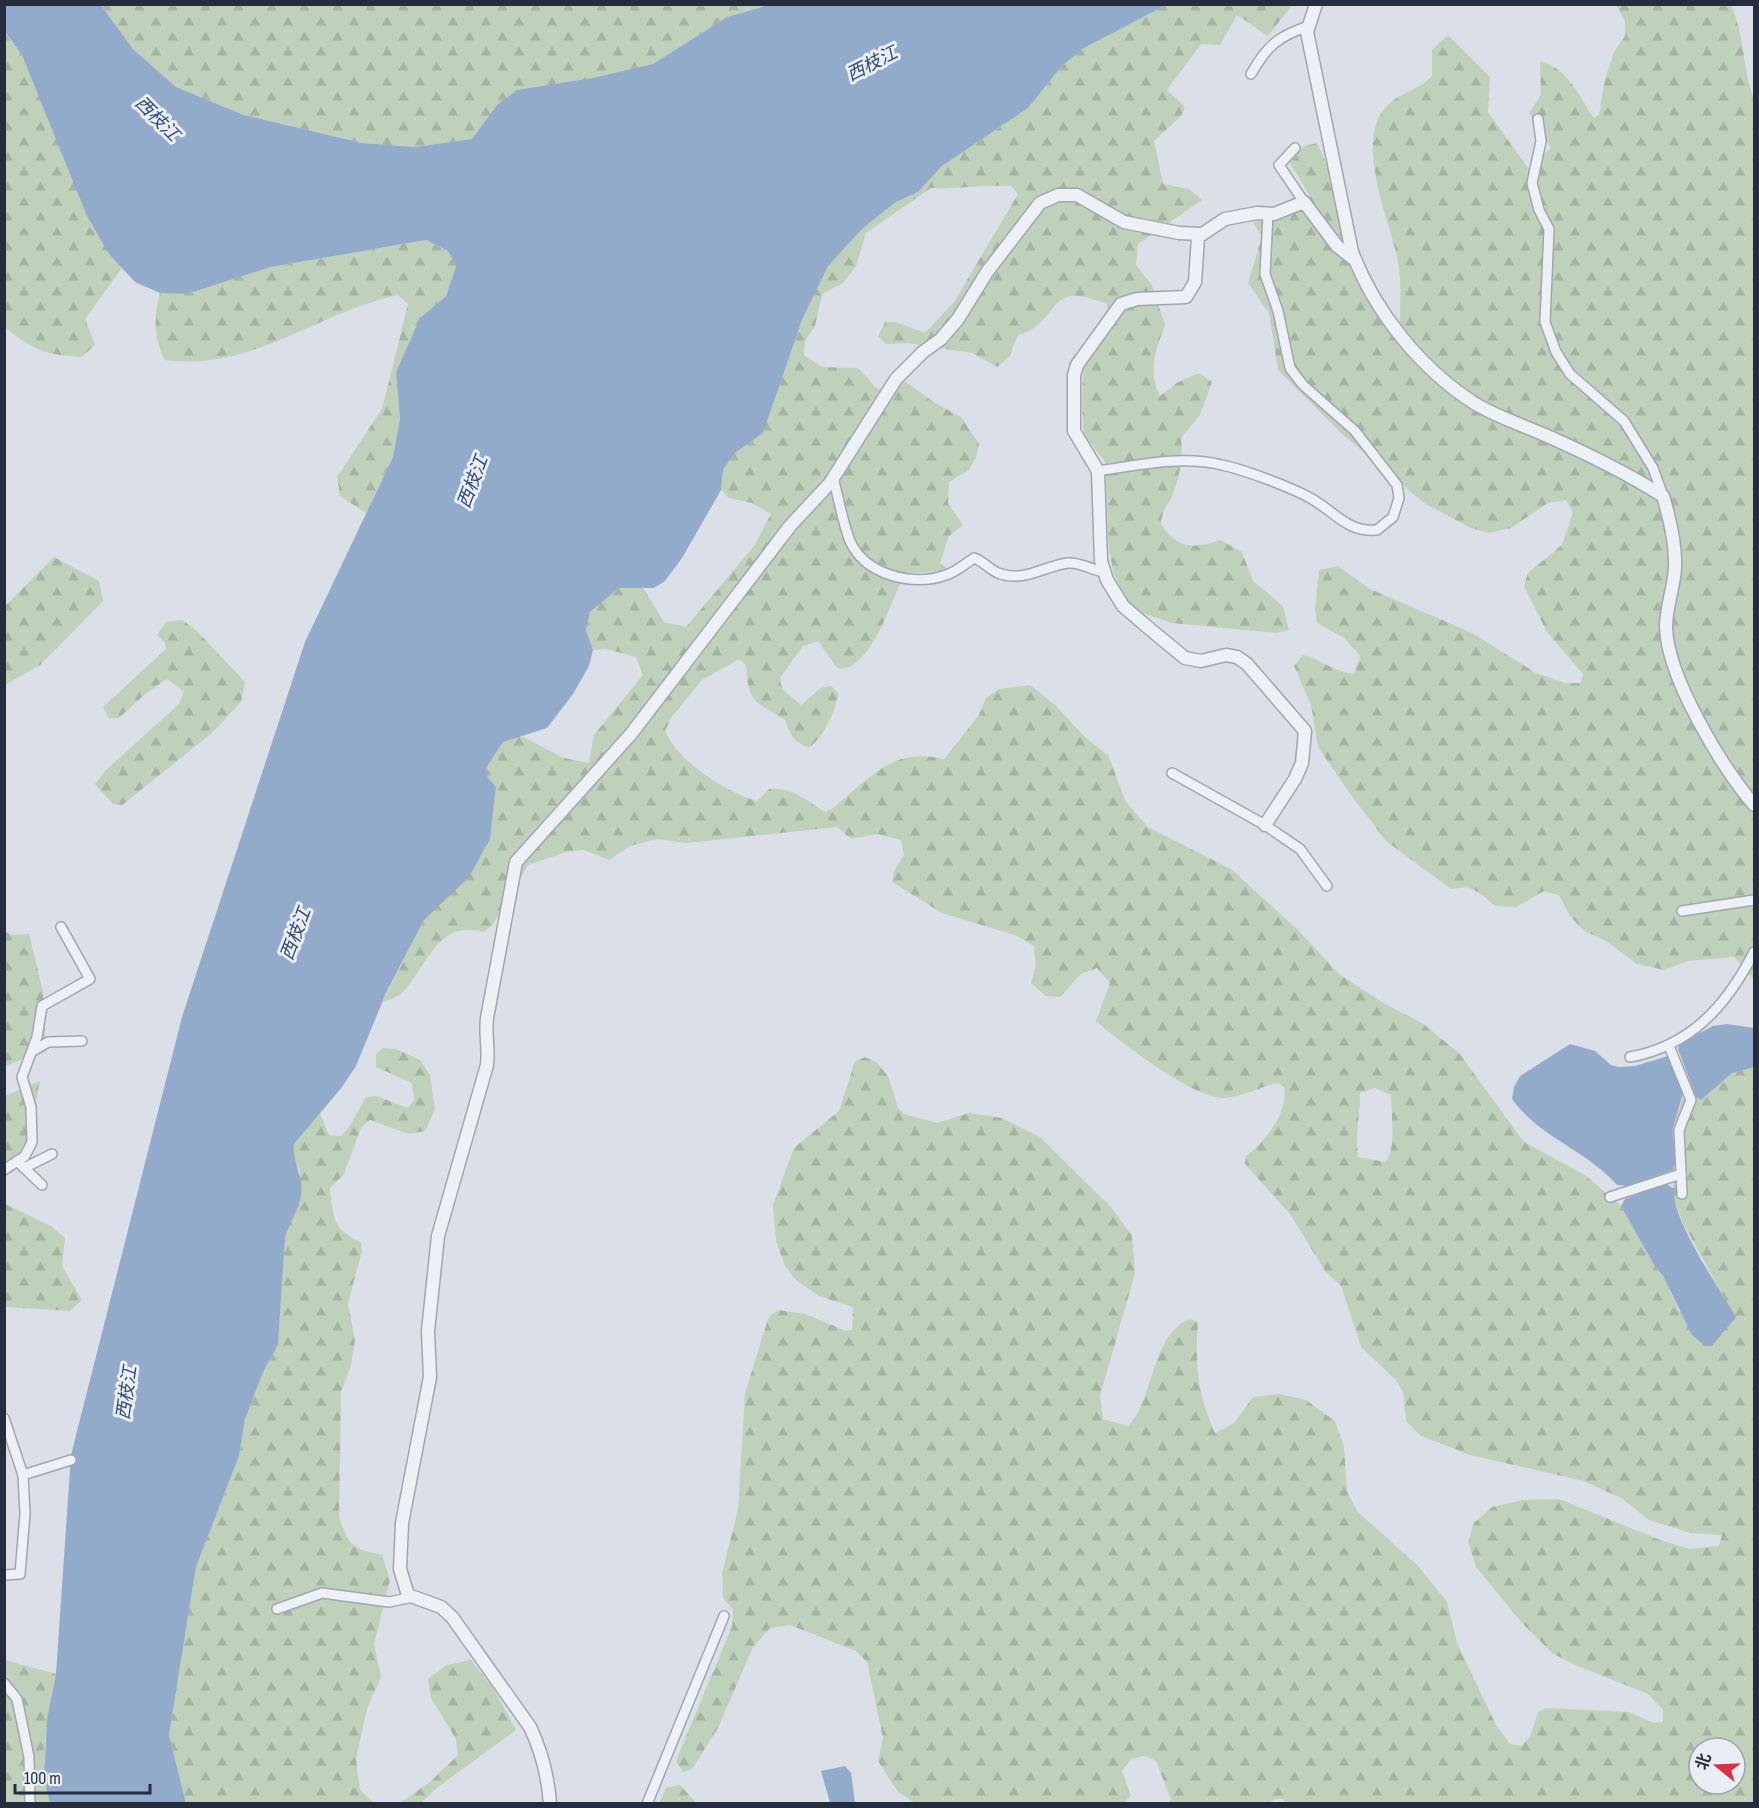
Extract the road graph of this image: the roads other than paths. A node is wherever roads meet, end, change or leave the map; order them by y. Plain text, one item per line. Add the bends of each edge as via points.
1 (1316, 4) edge
2 (1309, 26) junction
3 (1251, 74) dead end
4 (1538, 119) dead end
5 (1295, 148) dead end
6 (1304, 202) junction
7 (1268, 214) junction
8 (1202, 234) junction
9 (1355, 260) junction
10 (1098, 471) junction
11 (833, 478) junction
12 (1663, 496) junction
13 (1104, 572) junction
14 (1172, 772) dead end
15 (1755, 805) edge
16 (1265, 825) junction
17 (1327, 886) dead end
18 (1755, 900) edge
19 (1682, 910) dead end
20 (61, 927) dead end
21 (1755, 952) edge
22 (82, 1041) dead end
23 (1669, 1046) junction
24 (33, 1051) junction
25 (1630, 1057) dead end
26 (52, 1154) dead end
27 (21, 1164) junction
28 (4, 1170) edge
29 (1681, 1173) junction
30 (42, 1185) dead end
31 (1682, 1194) dead end
32 (1610, 1197) dead end
33 (4, 1418) edge
34 (71, 1460) dead end
35 (23, 1475) junction
36 (4, 1575) edge
37 (413, 1598) junction
38 (277, 1609) dead end
39 (724, 1616) dead end
40 (4, 1683) edge
41 (30, 1803) edge
42 (550, 1803) edge
43 (647, 1803) edge

1 - 2 street
2 - 3 street via 1288,33 1272,45
2 - 9 street via 1307,32
4 - 12 street via 1541,141 1532,183 1549,229 1545,322 1570,374 1624,421 1653,468
5 - 6 street via 1279,165
6 - 7 street
6 - 9 street via 1337,246
7 - 8 street via 1225,219
7 - 10 street via 1265,274 1278,311 1290,368 1303,385 1355,431 1387,470 1399,498 1393,517 1377,530 1348,526 1313,500 1223,465 1179,460
8 - 10 street via 1196,247 1195,282 1186,297 1137,299 1121,304 1077,365 1074,431
8 - 11 street via 1124,222 1077,195 1058,195 1040,203 987,272 958,319 896,379
9 - 12 street via 1398,334 1447,383 1476,404 1613,465
10 - 13 street
11 - 13 street via 850,541 863,560 891,577 946,576 974,558 999,573 1012,575 1031,575 1068,563
11 - 37 street via 790,526 631,734 516,861 487,1018 488,1065 438,1236 428,1331 430,1377 402,1523 402,1584
12 - 15 street via 1672,527 1675,567 1666,626 1670,653 1702,730
13 - 16 street via 1123,606 1185,658 1201,661 1227,655 1237,657 1305,731 1302,763
14 - 16 street
16 - 17 street via 1300,849
18 - 19 street
20 - 24 street via 90,980 42,1006
21 - 23 street via 1742,978 1714,1013
22 - 24 street via 48,1042
23 - 25 street
23 - 29 street via 1691,1100 1680,1122
24 - 27 street via 22,1077 31,1107 32,1142
26 - 27 street
27 - 28 street
27 - 30 street
29 - 31 street
29 - 32 street
33 - 35 street
34 - 35 street
35 - 36 street via 25,1514 20,1574
37 - 38 street via 389,1602 322,1593
37 - 42 street via 441,1607 452,1617 530,1727 540,1747
39 - 43 street
40 - 41 street via 17,1699 30,1757

